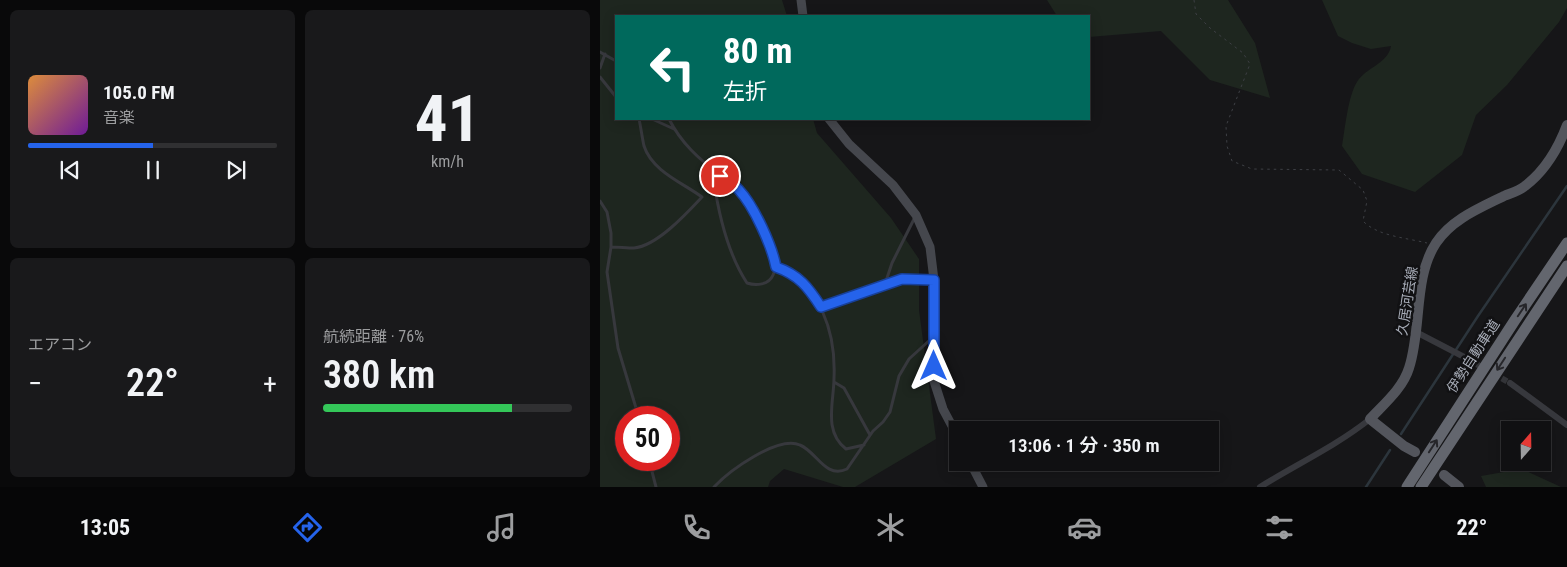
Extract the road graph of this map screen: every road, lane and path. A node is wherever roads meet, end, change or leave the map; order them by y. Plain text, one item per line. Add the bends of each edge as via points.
1 (801, 0) edge
2 (1194, 0) edge
3 (804, 15) edge
4 (600, 52) edge
5 (605, 54) junction
6 (615, 60) edge
7 (600, 68) edge
8 (600, 77) edge
9 (615, 96) edge
10 (639, 120) edge
11 (655, 120) edge
12 (670, 120) edge
13 (830, 120) edge
14 (1567, 125) edge
15 (675, 130) junction
16 (720, 176) junction
17 (600, 201) edge
18 (916, 216) junction
19 (1567, 243) edge
20 (1435, 245) junction
21 (611, 247) junction
22 (1567, 266) edge
23 (776, 267) junction
24 (934, 280) junction
25 (885, 285) junction
26 (821, 307) junction
27 (1416, 332) junction
28 (934, 336) junction
29 (1468, 359) tunnel mouth
30 (834, 382) junction
31 (1510, 383) tunnel mouth
32 (635, 406) edge
33 (1370, 419) junction
34 (949, 421) edge
35 (1567, 425) edge
36 (870, 435) junction
37 (864, 445) junction
38 (1415, 452) dead end
39 (652, 471) edge
40 (975, 471) edge
41 (1444, 475) dead end
42 (656, 487) edge
43 (714, 487) edge
44 (983, 487) edge
45 (1260, 487) edge
46 (1407, 487) edge
47 (1422, 487) edge
48 (1459, 487) edge

1 - 3 main road
2 - 20 path via 1196,14 1243,53 1250,64 1226,126 1232,161 1252,170 1339,170 1362,190 1367,202 1363,221 1369,227
4 - 5 lane
5 - 6 lane
5 - 7 lane
8 - 9 lane
10 - 21 lane via 650,156 675,180 702,197 686,215 652,241 636,248
11 - 15 lane
12 - 15 lane
13 - 18 main road via 849,144 893,185
14 - 20 main road, 久居河芸線 via 1548,163 1524,187 1459,219
15 - 16 lane via 694,154
16 - 23 lane via 739,189 749,203 770,246
16 - 23 lane via 714,182 716,199 743,278 755,286 763,284 772,278
17 - 21 lane via 608,212
18 - 24 main road via 930,247
18 - 25 lane via 892,262
46 -> 19 highway, 伊勢自動車道
20 - 27 main road, 久居河芸線 via 1423,274
21 - 32 lane via 607,272 618,348
22 -> 47 highway, 伊勢自動車道
23 - 26 lane via 798,278
24 - 25 lane via 902,279
24 - 28 main road
25 - 26 lane
26 - 30 lane via 833,344
27 - 29 street
27 - 33 main road, 久居河芸線 via 1409,369 1401,385
28 - 34 main road via 934,381
28 - 36 lane via 909,359 899,376 890,412
30 - 36 lane via 844,388
30 - 37 lane via 831,419 835,437 846,449
31 - 35 street
33 - 38 main road
33 - 45 street via 1349,436
36 - 37 lane
37 - 43 lane via 847,469 841,472 832,471 806,448 790,442 770,448 724,476
39 - 42 lane
40 - 44 main road
41 - 48 main road

